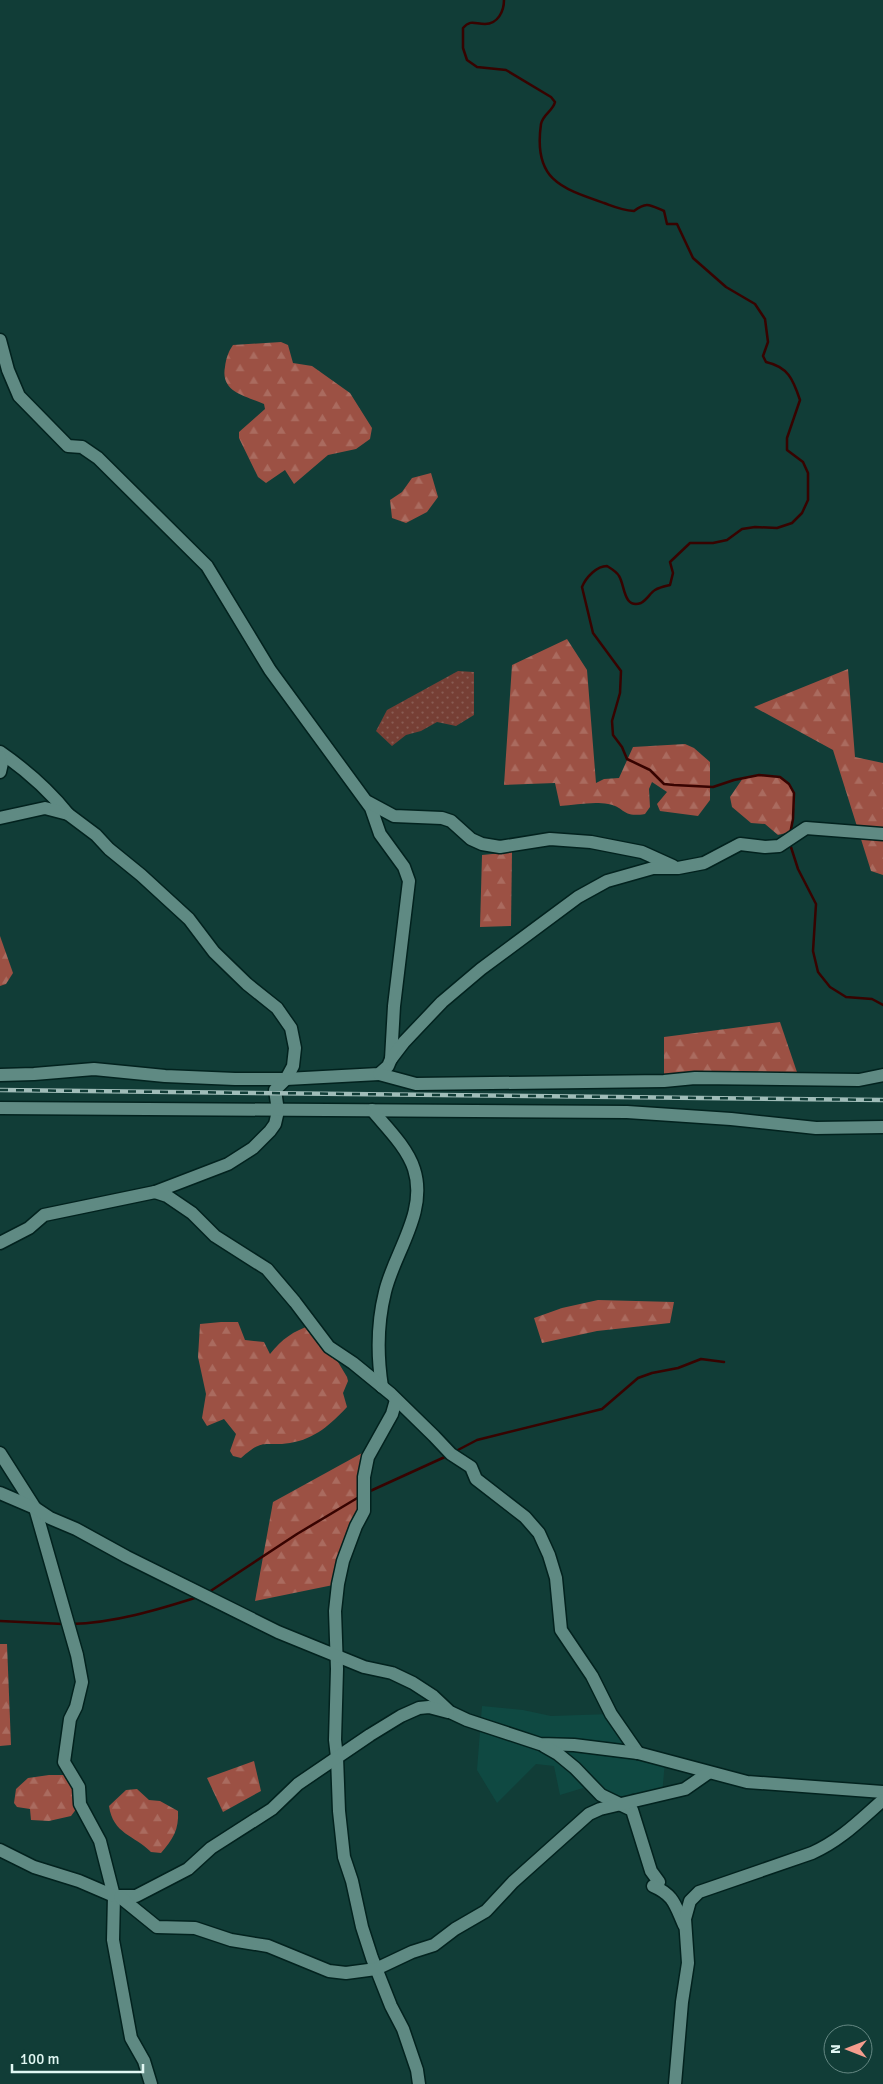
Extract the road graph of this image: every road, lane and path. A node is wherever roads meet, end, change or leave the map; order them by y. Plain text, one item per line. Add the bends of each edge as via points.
1 (0, 340) edge
2 (0, 752) edge
3 (0, 757) edge
4 (0, 772) edge
5 (367, 802) junction
6 (68, 814) junction
7 (0, 818) edge
8 (883, 834) edge
9 (678, 868) junction
10 (392, 1059) junction
11 (380, 1074) junction
12 (0, 1075) edge
13 (883, 1075) edge
14 (286, 1079) junction
15 (0, 1108) edge
16 (372, 1110) junction
17 (278, 1111) junction
18 (883, 1127) edge
19 (155, 1192) junction
20 (0, 1243) edge
21 (382, 1387) junction
22 (396, 1400) junction
23 (0, 1453) edge
24 (0, 1494) edge
25 (35, 1508) junction
26 (337, 1657) junction
27 (450, 1712) junction
28 (540, 1744) junction
29 (638, 1754) junction
30 (337, 1757) junction
31 (708, 1773) junction
32 (883, 1792) edge
33 (883, 1800) edge
34 (624, 1805) junction
35 (0, 1850) edge
36 (117, 1896) junction
37 (684, 1925) junction
38 (376, 1969) junction
39 (151, 2084) edge
40 (419, 2084) edge
41 (675, 2084) edge

1 - 5 street via 19,396 68,446 82,447 98,458 207,566 270,670
2 - 6 street via 51,793
3 - 4 street
5 - 9 street via 394,816 451,821 471,839 482,844 500,847 550,839 591,842 642,852
5 - 10 street via 382,837 404,867 409,881 395,998
6 - 7 street via 45,808
6 - 14 street via 175,905 214,952 280,1012 291,1028 294,1040 293,1066
8 - 9 street via 806,828 779,846 740,844 704,863
9 - 10 street via 644,870 607,881 578,897 442,1002
10 - 11 street
11 - 13 street via 416,1084 695,1078 858,1080
11 - 14 street
12 - 14 street via 94,1069 165,1076
14 - 17 street via 275,1090
15 - 17 street
16 - 17 street
16 - 18 street via 627,1112 816,1128
16 - 21 street via 405,1152 414,1168 417,1185 408,1235 384,1294 377,1344
17 - 19 street via 270,1131 253,1148 228,1164
19 - 20 street via 44,1215 29,1228
19 - 21 street via 192,1213 215,1236 267,1269 329,1347
21 - 22 street
22 - 26 street via 392,1414 368,1457 364,1477 364,1511 343,1561 335,1611
22 - 29 street via 450,1454 471,1467 476,1479 525,1517 539,1533 556,1578 561,1630
23 - 25 street
24 - 25 street
25 - 26 street via 234,1611
25 - 36 street via 82,1682 70,1719 64,1762 78,1787 80,1804 100,1841
26 - 27 street via 392,1673 413,1683
26 - 30 street
27 - 28 street
27 - 30 street via 419,1708
28 - 29 street
28 - 34 street via 576,1768 600,1795
29 - 31 street
30 - 36 street via 298,1784 272,1809 211,1848 188,1869 136,1896
30 - 38 street via 338,1811 344,1858
31 - 32 street via 766,1785
31 - 34 street via 684,1789
33 - 37 street via 829,1845 698,1892 689,1904
34 - 37 street via 632,1810 656,1884 676,1906
34 - 38 street via 589,1814 513,1882 486,1911 434,1945
35 - 36 street via 34,1867
36 - 38 street via 157,1927 195,1928 230,1940 268,1946 329,1971 346,1973
36 - 39 street via 113,1940 131,2038 144,2061
37 - 41 street via 688,1963
38 - 40 street via 403,2029

